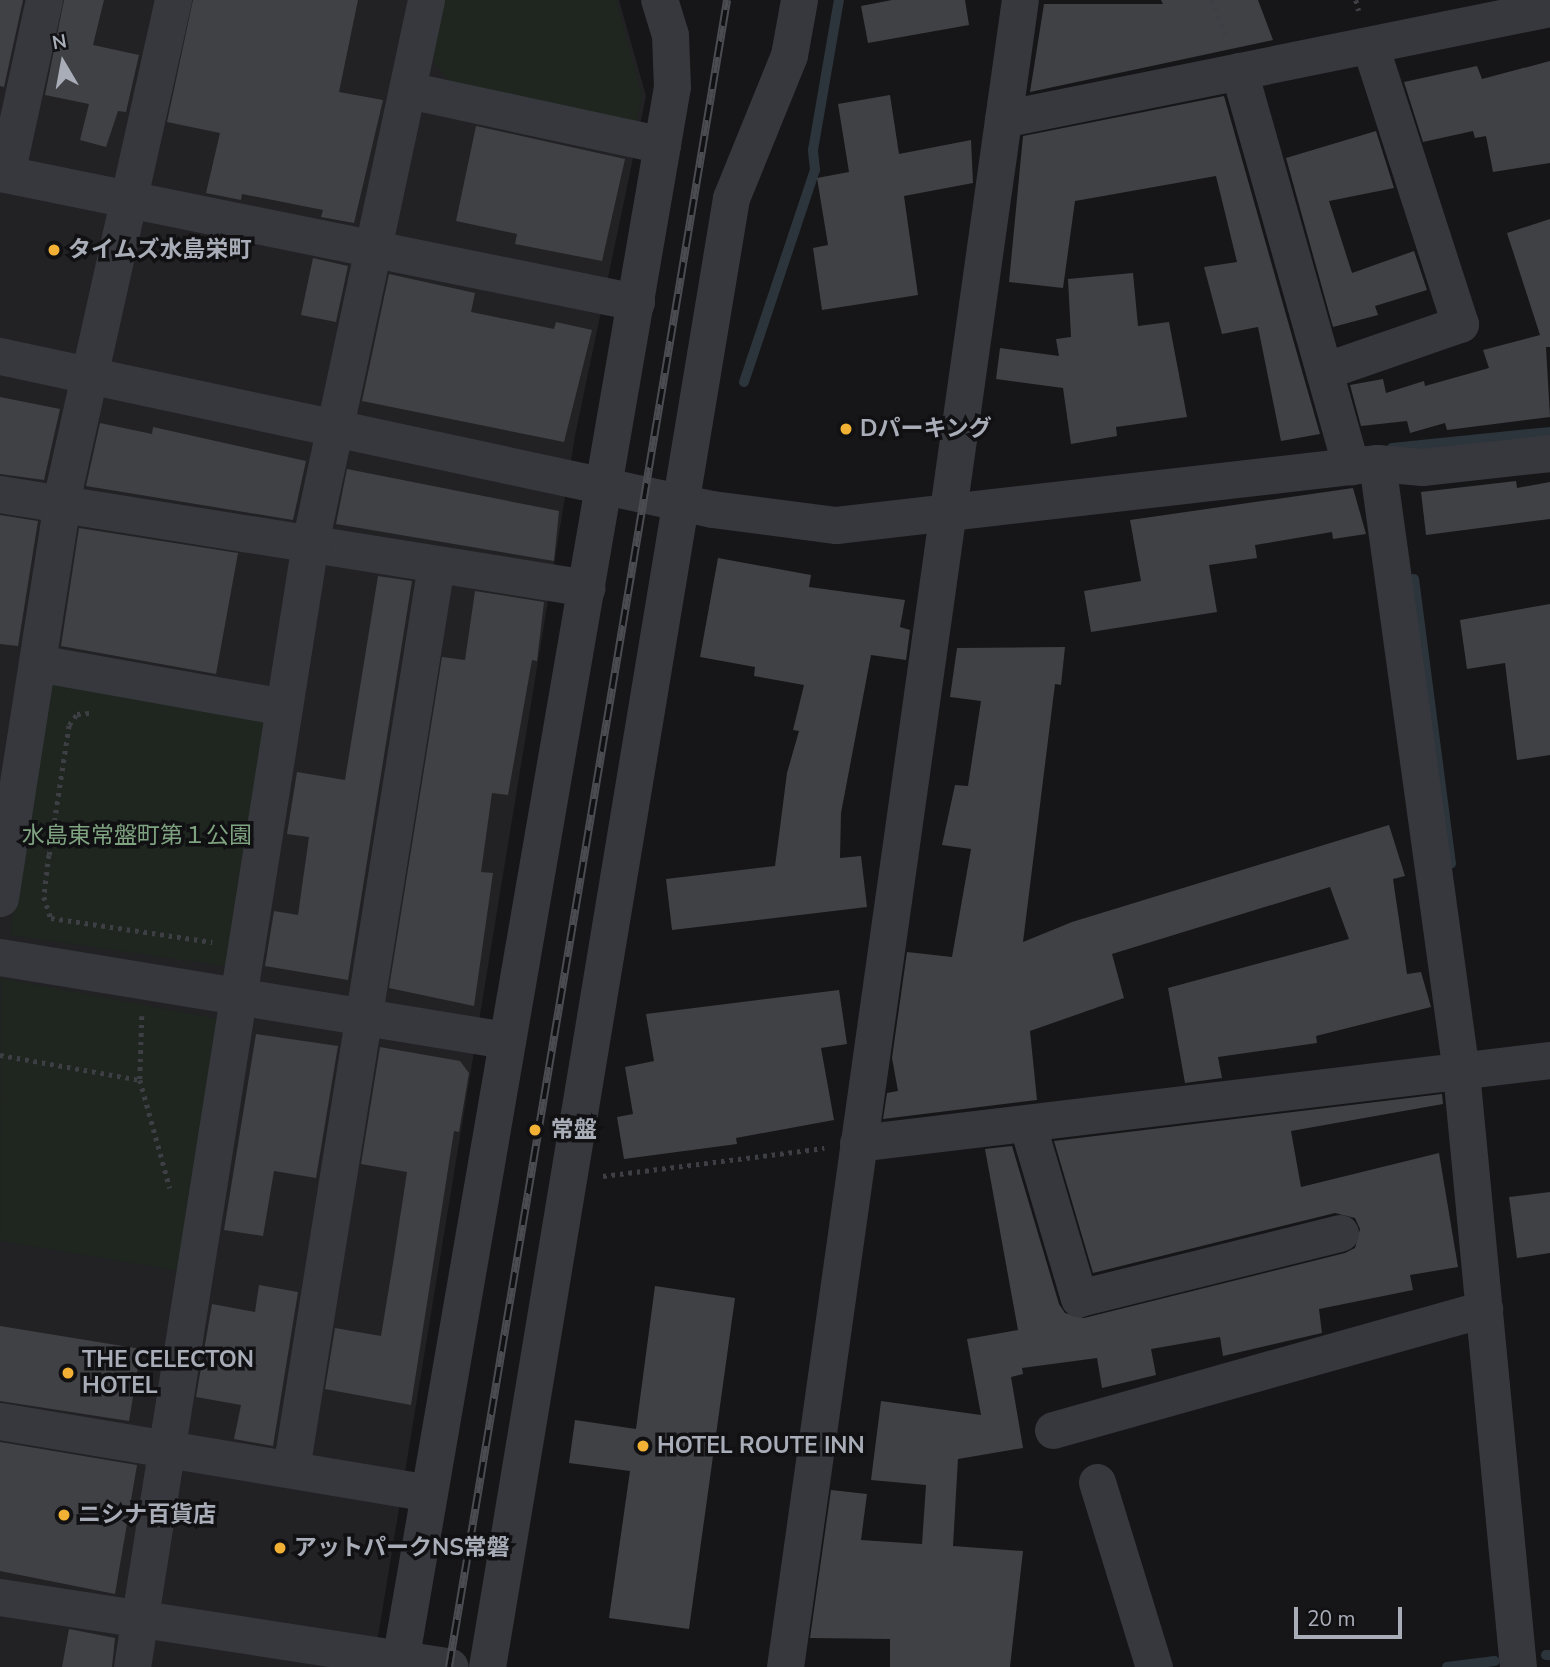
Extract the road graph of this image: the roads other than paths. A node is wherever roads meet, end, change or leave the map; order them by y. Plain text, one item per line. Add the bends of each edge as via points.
1 (44, 0) edge
2 (173, 0) edge
3 (426, 0) edge
4 (659, 0) edge
5 (799, 0) edge
6 (1020, 0) edge
7 (1539, 6) edge
8 (1370, 45) junction
9 (1239, 71) junction
10 (408, 90) junction
11 (1003, 120) junction
12 (662, 145) junction
13 (3, 173) edge
14 (131, 199) junction
15 (376, 249) junction
16 (636, 302) junction
17 (0, 356) edge
18 (1324, 371) junction
19 (89, 375) junction
20 (338, 428) junction
21 (1550, 453) edge
22 (1364, 465) junction
23 (606, 484) junction
24 (0, 494) edge
25 (678, 501) junction
26 (62, 503) junction
27 (950, 515) junction
28 (310, 543) junction
29 (436, 565) junction
30 (587, 589) junction
31 (37, 663) junction
32 (284, 707) junction
33 (0, 898) edge
34 (0, 957) edge
35 (239, 996) junction
36 (365, 1017) junction
37 (505, 1040) junction
38 (1550, 1060) edge
39 (1461, 1072) junction
40 (1027, 1123) junction
41 (858, 1143) junction
42 (1340, 1233) dead end
43 (1484, 1309) junction
44 (0, 1422) edge
45 (1053, 1430) dead end
46 (167, 1449) junction
47 (291, 1469) junction
48 (1097, 1482) dead end
49 (428, 1493) junction
50 (0, 1597) edge
51 (140, 1619) junction
52 (399, 1663) edge
53 (132, 1667) edge
54 (450, 1667) edge
55 (487, 1667) edge
56 (785, 1667) edge
57 (1154, 1667) edge
58 (1518, 1667) edge

1 - 13 street
2 - 14 street
3 - 10 street
4 - 12 street via 670,34 672,87
5 - 25 street via 789,55 731,198
6 - 11 street
7 - 8 street
8 - 9 street
8 - 18 street via 1460,324
9 - 11 street
9 - 18 street
10 - 12 street
10 - 15 street
11 - 27 street
12 - 16 street
13 - 14 street
14 - 15 street
14 - 19 street
15 - 16 street
15 - 20 street
16 - 23 street
17 - 19 street
18 - 22 street
19 - 20 street
19 - 26 street
20 - 23 street
20 - 28 street
21 - 22 street via 1422,467
22 - 27 street
22 - 39 street
23 - 25 street
23 - 30 street
24 - 26 street
25 - 27 street via 836,525
25 - 55 street via 571,1180
26 - 28 street
26 - 31 street
27 - 41 street
28 - 29 street
28 - 32 street
29 - 30 street
29 - 36 street
30 - 37 street
31 - 32 street via 126,683
31 - 33 street
32 - 35 street
34 - 35 street
35 - 36 street
35 - 46 street
36 - 37 street
36 - 47 street
37 - 49 street
38 - 39 street
39 - 40 street
39 - 43 street
40 - 41 street
40 - 42 street via 1079,1298
41 - 56 street
43 - 45 street
43 - 58 street
44 - 46 street
46 - 47 street
46 - 51 street
47 - 49 street
48 - 57 street
49 - 52 street
50 - 51 street
51 - 52 street
51 - 53 street
52 - 54 street

